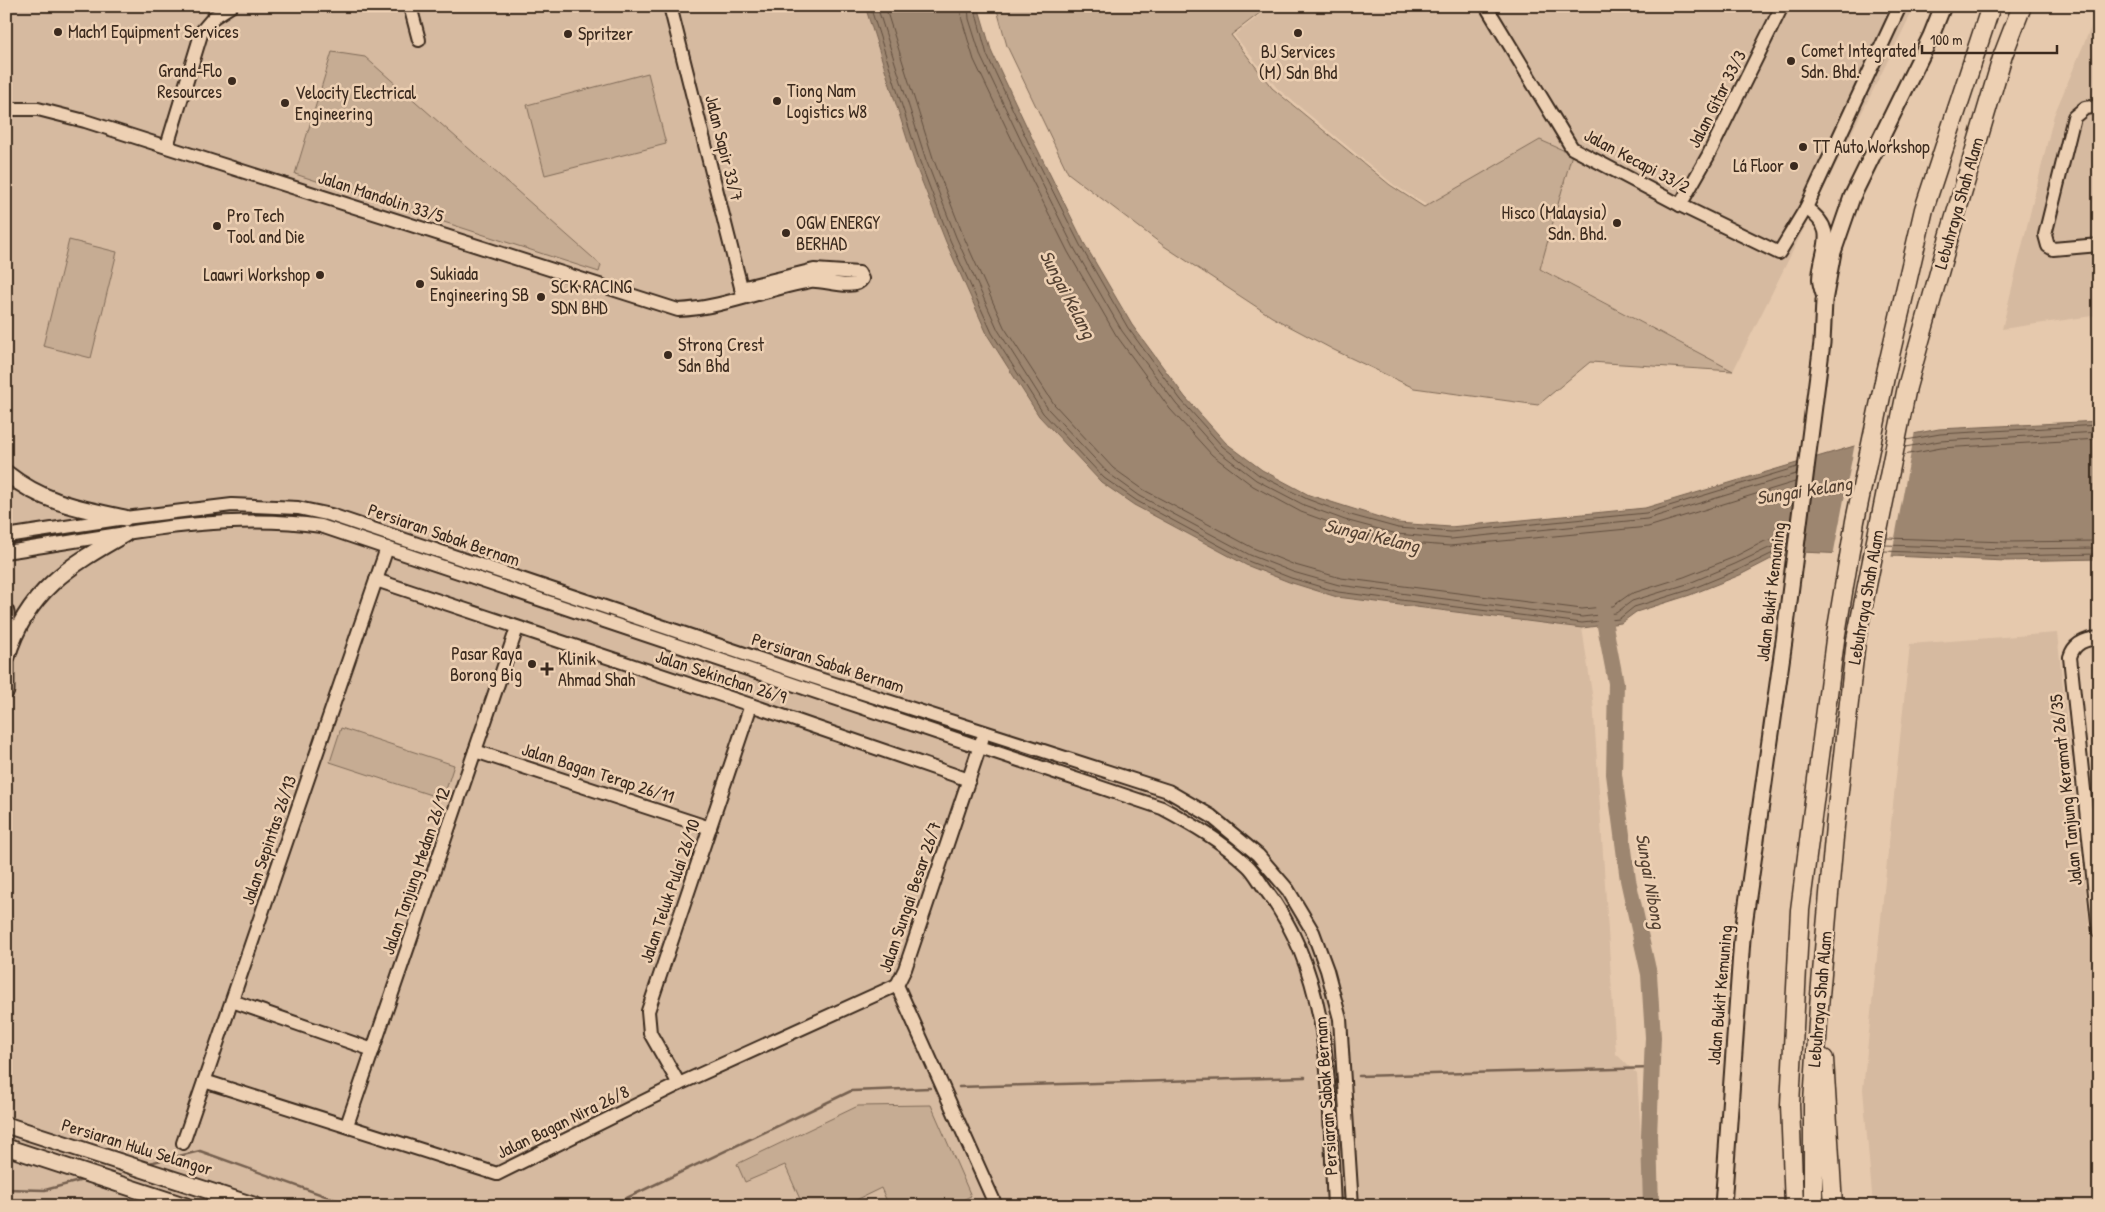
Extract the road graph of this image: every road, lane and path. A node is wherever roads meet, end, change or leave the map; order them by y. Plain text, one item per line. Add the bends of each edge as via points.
1 (231, 6) edge
2 (410, 6) edge
3 (670, 6) edge
4 (1486, 6) edge
5 (1782, 6) edge
6 (1900, 6) edge
7 (1943, 6) edge
8 (1991, 6) edge
9 (2022, 6) edge
10 (419, 40) dead end
11 (2099, 106) edge
12 (6, 109) edge
13 (167, 146) junction
14 (1680, 205) junction
15 (1806, 208) junction
16 (2099, 245) edge
17 (742, 293) junction
18 (1824, 301) junction
19 (6, 473) edge
20 (124, 518) junction
21 (125, 534) junction
22 (6, 536) edge
23 (387, 548) junction
24 (6, 552) edge
25 (376, 580) junction
26 (6, 612) edge
27 (517, 628) junction
28 (2099, 638) edge
29 (7, 657) edge
30 (6, 691) edge
31 (751, 705) junction
32 (985, 733) junction
33 (980, 748) junction
34 (475, 751) junction
35 (969, 780) junction
36 (710, 828) junction
37 (2099, 932) edge
38 (897, 985) junction
39 (232, 1001) junction
40 (1819, 1006) junction
41 (373, 1050) junction
42 (204, 1081) junction
43 (679, 1084) junction
44 (1790, 1104) junction
45 (6, 1124) edge
46 (347, 1125) junction
47 (183, 1143) dead end
48 (6, 1148) edge
49 (216, 1199) edge
50 (186, 1206) edge
51 (256, 1206) edge
52 (996, 1206) edge
53 (1334, 1206) edge
54 (1352, 1206) edge
55 (1723, 1206) edge
56 (1782, 1206) edge
57 (1794, 1206) edge
58 (1813, 1206) edge
59 (1833, 1206) edge

1 - 13 street via 214,17 202,31
2 - 10 street
3 - 17 street, Jalan Sapir 33/7
4 - 14 street, Jalan Kecapi 33/2 via 1572,148
5 - 14 street, Jalan Gitar 33/3 via 1708,156
6 - 15 street
7 - 18 main road, Jalan Bukit Kemuning via 1852,197 1833,252
8 - 44 highway, Lebuhraya Shah Alam via 1924,209 1855,521 1835,640 1800,910
9 - 40 highway, Lebuhraya Shah Alam via 2003,55 1907,387 1856,640
11 - 16 street via 2085,108 2074,117 2045,235 2048,246 2053,249
12 - 13 street, Jalan Mandolin 33/5 via 54,112
13 - 17 street, Jalan Mandolin 33/5 via 678,310 702,309
14 - 15 street, Jalan Kecapi 33/2 via 1779,253
15 - 18 street via 1819,217 1825,227 1819,280
17 - 17 street via 814,270 859,273 862,279 855,285 812,281
18 - 55 main road, Jalan Bukit Kemuning via 1822,342 1784,641 1742,939
19 - 20 main road via 45,498
20 - 22 street, Persiaran Sabak Bernam
20 - 32 street, Persiaran Sabak Bernam via 232,505 298,508 331,515
21 - 23 street, Persiaran Sabak Bernam via 218,522 290,522 321,526
21 - 24 street, Persiaran Sabak Bernam
21 - 29 main road via 82,558 50,584 28,611
23 - 25 street, Jalan Sepintas 26/13
23 - 33 street, Persiaran Sabak Bernam
25 - 27 street, Jalan Sekinchan 26/9
25 - 39 street, Jalan Sepintas 26/13
26 - 29 main road
27 - 31 street, Jalan Sekinchan 26/9
27 - 34 street, Jalan Tanjung Medan 26/12
28 - 37 street, Jalan Tanjung Keramat 26/35 via 2082,641 2070,657
29 - 30 main road
31 - 35 street, Jalan Sekinchan 26/9
31 - 36 street, Jalan Teluk Pulai 26/10
32 - 33 street, Jalan Sungai Besar 26/7
32 - 54 street, Persiaran Sabak Bernam via 1168,791 1218,822 1258,855 1288,890 1313,932 1340,1020
33 - 35 street, Jalan Sungai Besar 26/7
33 - 53 street, Persiaran Sabak Bernam via 1162,808 1202,829 1247,865 1275,901 1297,940 1320,1009
34 - 36 street, Jalan Bagan Terap 26/11
34 - 41 street, Jalan Tanjung Medan 26/12
35 - 38 street, Jalan Sungai Besar 26/7
36 - 43 street, Jalan Teluk Pulai 26/10 via 648,1011 650,1033
38 - 43 street, Jalan Bagan Nira 26/8
38 - 52 street, Jalan Sungai Besar 26/7
39 - 41 street
39 - 42 street, Jalan Sepintas 26/13
40 - 58 highway, Lebuhraya Shah Alam via 1812,1104
40 - 59 highway
41 - 46 street, Jalan Tanjung Medan 26/12
42 - 46 street, Jalan Bagan Nira 26/8
42 - 47 street, Jalan Sepintas 26/13
43 - 46 street, Jalan Bagan Nira 26/8 via 497,1174
44 - 56 highway
44 - 57 highway, Lebuhraya Shah Alam
45 - 49 main road, Persiaran Hulu Selangor
48 - 50 main road
49 - 51 main road, Persiaran Hulu Selangor

